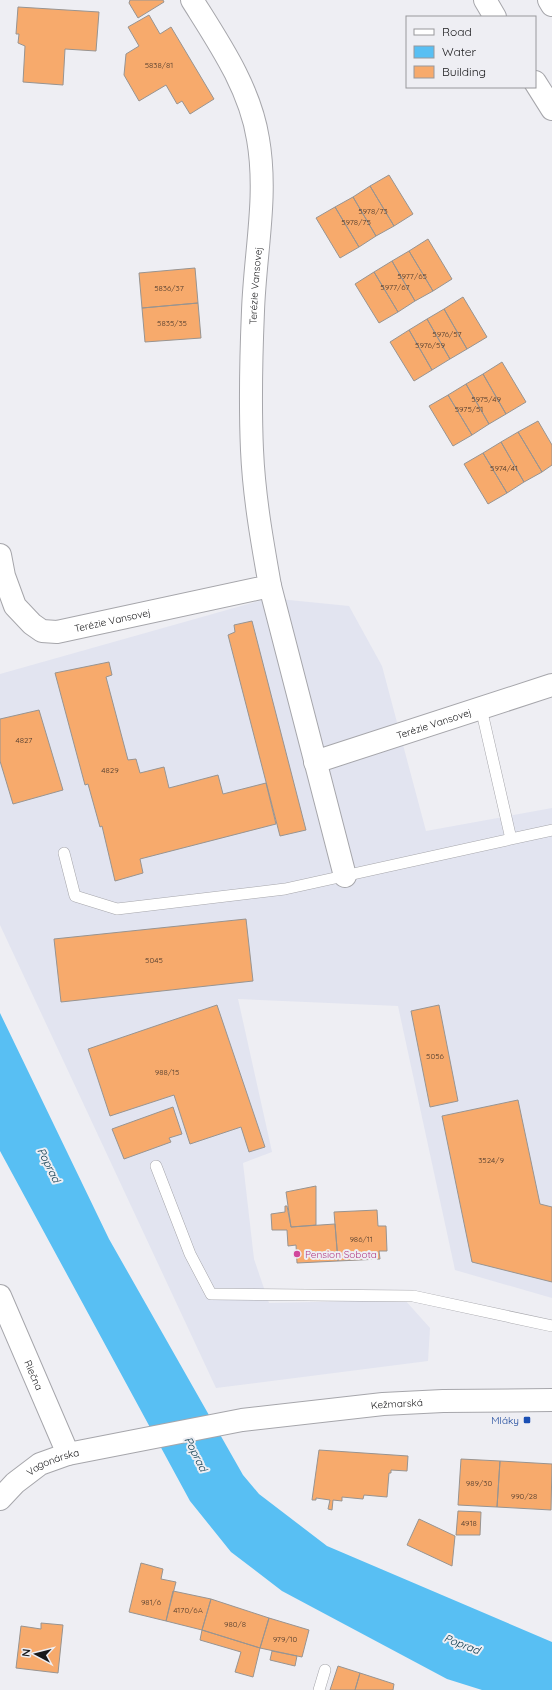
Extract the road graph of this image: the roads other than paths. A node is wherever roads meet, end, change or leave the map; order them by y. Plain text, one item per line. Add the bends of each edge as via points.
1 (192, 0) edge
2 (485, 0) edge
3 (549, 0) edge
4 (552, 5) edge
5 (494, 16) edge
6 (536, 84) edge
7 (552, 109) edge
8 (0, 555) edge
9 (270, 586) junction
10 (552, 685) edge
11 (481, 708) junction
12 (316, 762) junction
13 (552, 830) edge
14 (510, 839) junction
15 (64, 853) dead end
16 (345, 876) junction
17 (156, 1166) dead end
18 (0, 1296) edge
19 (552, 1326) edge
20 (552, 1400) edge
21 (117, 1444) joint
22 (68, 1454) junction
23 (8, 1479) edge
24 (0, 1499) edge
25 (325, 1670) dead end
26 (319, 1690) edge

1 - 9 street, Terézie Vansovej via 222,47 244,92 253,117 262,166 250,380 252,452 259,521
2 - 5 street
3 - 4 street
6 - 7 street
8 - 9 street, Terézie Vansovej via 4,576 15,606 42,631 57,632
9 - 12 street, Terézie Vansovej
10 - 11 street, Terézie Vansovej
11 - 12 street, Terézie Vansovej
11 - 14 lane
12 - 16 street, Terézie Vansovej
13 - 14 lane
14 - 16 lane
15 - 16 lane via 75,896 117,909 285,889
17 - 19 lane via 190,1254 211,1294 413,1296
18 - 22 street, Riečna
20 - 21 street, Kežmarská via 383,1404 242,1420
21 - 22 street, Vagonárska
22 - 23 street, Vagonárska
23 - 24 street, Vagonárska
25 - 26 lane

